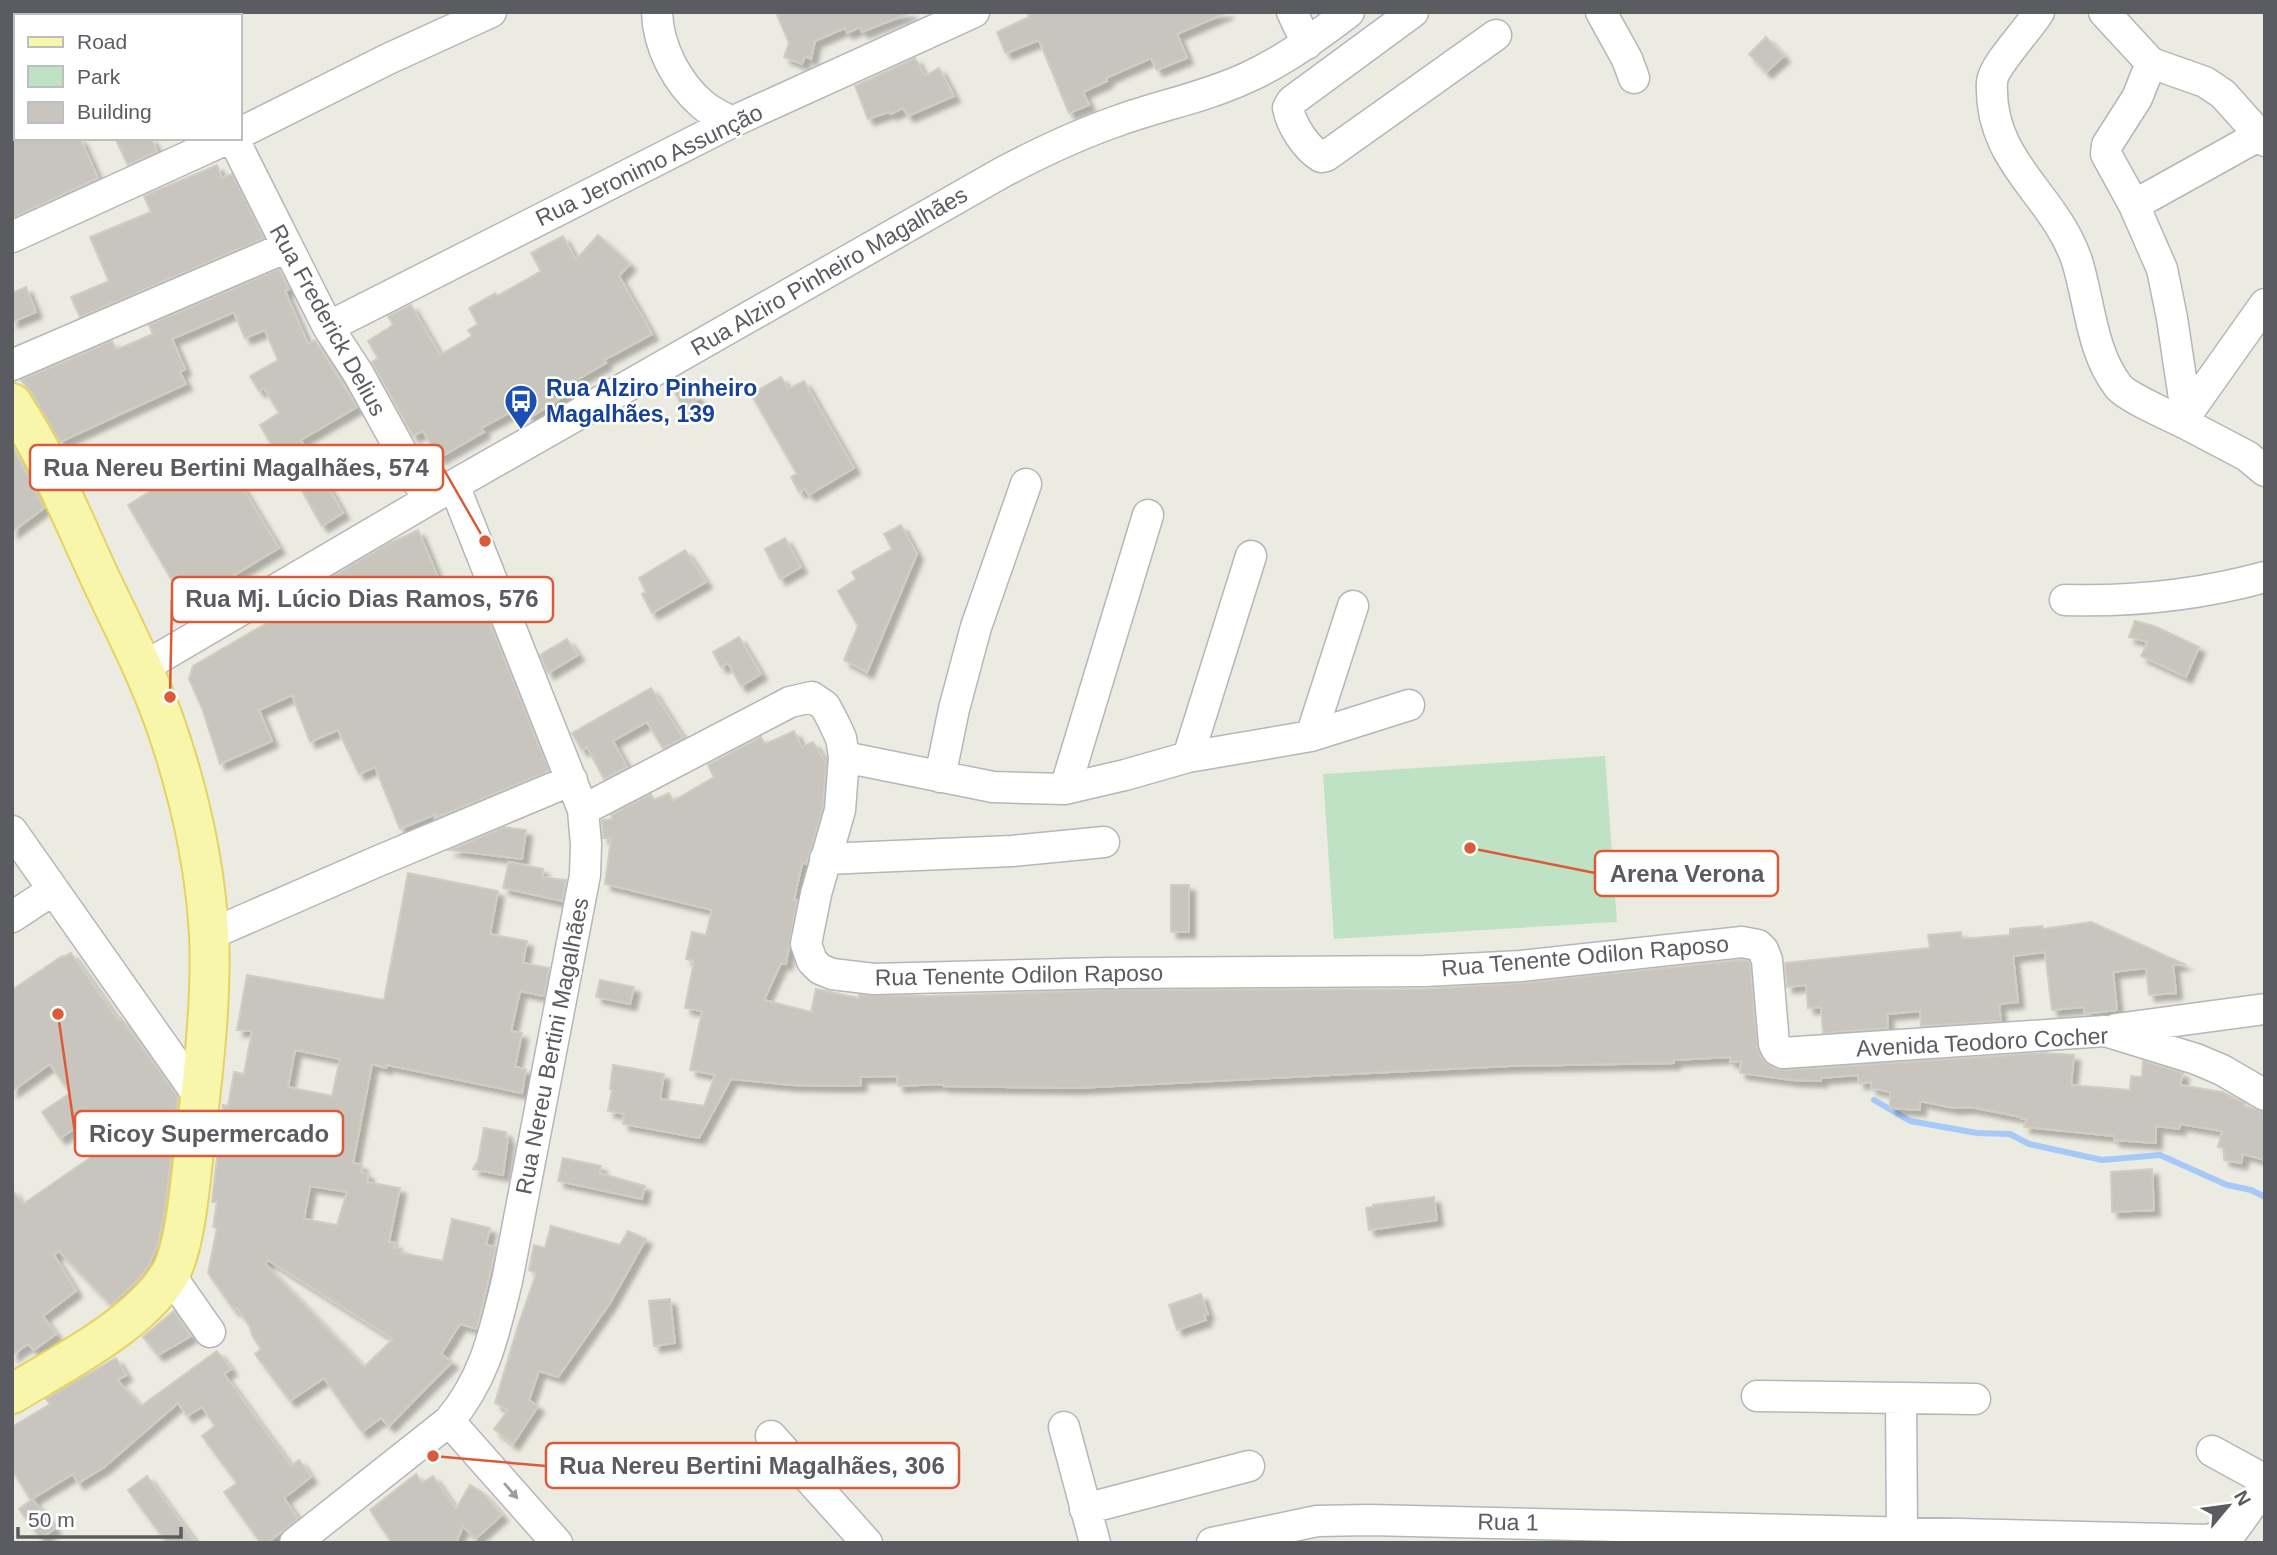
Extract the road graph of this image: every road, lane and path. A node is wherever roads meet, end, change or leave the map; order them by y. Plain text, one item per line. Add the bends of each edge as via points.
1 (491, 12) edge
2 (657, 12) edge
3 (974, 12) edge
4 (1293, 12) edge
5 (1349, 12) edge
6 (1413, 12) edge
7 (1601, 12) edge
8 (2039, 12) edge
9 (2104, 12) edge
10 (1496, 35) dead end
11 (1307, 44) junction
12 (2151, 63) junction
13 (1634, 78) dead end
14 (732, 122) junction
15 (242, 132) edge
16 (2262, 138) edge
17 (227, 140) edge
18 (232, 140) edge
19 (2134, 205) junction
20 (12, 237) edge
21 (287, 247) junction
22 (2259, 322) edge
23 (328, 327) junction
24 (12, 365) edge
25 (14, 410) edge
26 (2187, 419) junction
27 (2265, 471) edge
28 (1026, 484) dead end
29 (454, 485) junction
30 (428, 500) junction
31 (1147, 515) dead end
32 (1251, 556) dead end
33 (2265, 577) edge
34 (2065, 600) dead end
35 (1353, 606) dead end
36 (142, 668) junction
37 (1409, 705) dead end
38 (1311, 736) junction
39 (844, 757) junction
40 (1188, 757) junction
41 (940, 777) junction
42 (572, 780) junction
43 (1065, 789) junction
44 (583, 810) junction
45 (12, 831) edge
46 (1104, 842) dead end
47 (825, 859) junction
48 (53, 890) junction
49 (12, 917) edge
50 (209, 936) junction
51 (2265, 1009) edge
52 (2171, 1021) junction
53 (2105, 1031) junction
54 (1774, 1044) joint
55 (2171, 1051) junction
56 (2265, 1095) edge
57 (200, 1098) junction
58 (170, 1276) junction
59 (210, 1332) dead end
60 (12, 1394) edge
61 (1757, 1395) dead end
62 (1901, 1398) junction
63 (1975, 1399) dead end
64 (450, 1421) junction
65 (1064, 1427) dead end
66 (771, 1436) dead end
67 (2212, 1451) dead end
68 (1249, 1466) dead end
69 (2265, 1480) edge
70 (2265, 1486) edge
71 (1086, 1509) junction
72 (1902, 1532) junction
73 (2003, 1539) edge
74 (295, 1543) edge
75 (556, 1543) edge
76 (867, 1543) edge
77 (1095, 1543) edge
78 (1212, 1543) edge

1 - 15 street
2 - 14 street via 674,70 705,107
3 - 14 street, Rua Jeronimo Assunção
4 - 11 street
5 - 11 street, Rua Alziro Pinheiro Magalhães
6 - 10 street via 1292,102 1290,117 1312,152 1326,156
7 - 13 street
8 - 26 street via 1992,78 1997,130 2077,260 2093,330 2111,376 2121,390
9 - 12 street
11 - 29 street, Rua Alziro Pinheiro Magalhães via 1247,78 1121,119 1003,172
12 - 16 street via 2206,82 2223,94
12 - 19 street via 2137,98 2107,145 2109,162
14 - 23 street, Rua Jeronimo Assunção
16 - 19 street
17 - 20 street
18 - 21 street, Rua Frederick Delius
19 - 26 street via 2162,269
21 - 23 street, Rua Frederick Delius
21 - 24 street
22 - 26 street
23 - 30 street, Rua Frederick Delius
25 - 36 main road via 52,474
26 - 27 street
28 - 41 street via 976,627
29 - 30 street, Rua Alziro Pinheiro Magalhães
29 - 42 street, Rua Nereu Bertini Magalhães
30 - 36 street, Rua Alziro Pinheiro Magalhães
31 - 43 street
32 - 40 street
33 - 34 street via 2206,592
35 - 38 street
36 - 50 main road via 166,725 194,824
37 - 38 street
38 - 40 street
39 - 41 street
39 - 44 street, Rua Tenente Odilon Raposo via 841,738 825,706 812,697 802,698
39 - 47 street, Rua Tenente Odilon Raposo via 840,810
40 - 43 street
41 - 43 street via 993,787
42 - 44 street, Rua Nereu Bertini Magalhães
42 - 50 street
44 - 64 street, Rua Nereu Bertini Magalhães via 585,874 507,1281 478,1380
45 - 48 street
46 - 47 street via 998,852
47 - 54 street, Rua Tenente Odilon Raposo via 806,944 820,969 843,977 1425,971 1521,966 1751,942 1763,950 1769,974
48 - 49 street
48 - 57 street
50 - 57 main road
51 - 52 street
52 - 53 street
52 - 55 street
53 - 54 street, Avenida Teodoro Cocher via 1794,1054 1783,1053
53 - 55 street, Avenida Teodoro Cocher
55 - 56 street, Avenida Teodoro Cocher via 2222,1070
57 - 58 main road via 184,1221
58 - 59 street
58 - 60 main road via 127,1320
61 - 62 street
62 - 63 street
62 - 72 street
64 - 74 street, Rua Nereu Bertini Magalhães
64 -> 75 street
65 - 71 street
66 - 76 street
67 - 69 street
68 - 71 street
70 - 73 street, Rua 1 via 2232,1532 2208,1540
71 - 77 street
72 - 73 street, Rua 1
72 - 78 street, Rua 1 via 1369,1520 1317,1521

